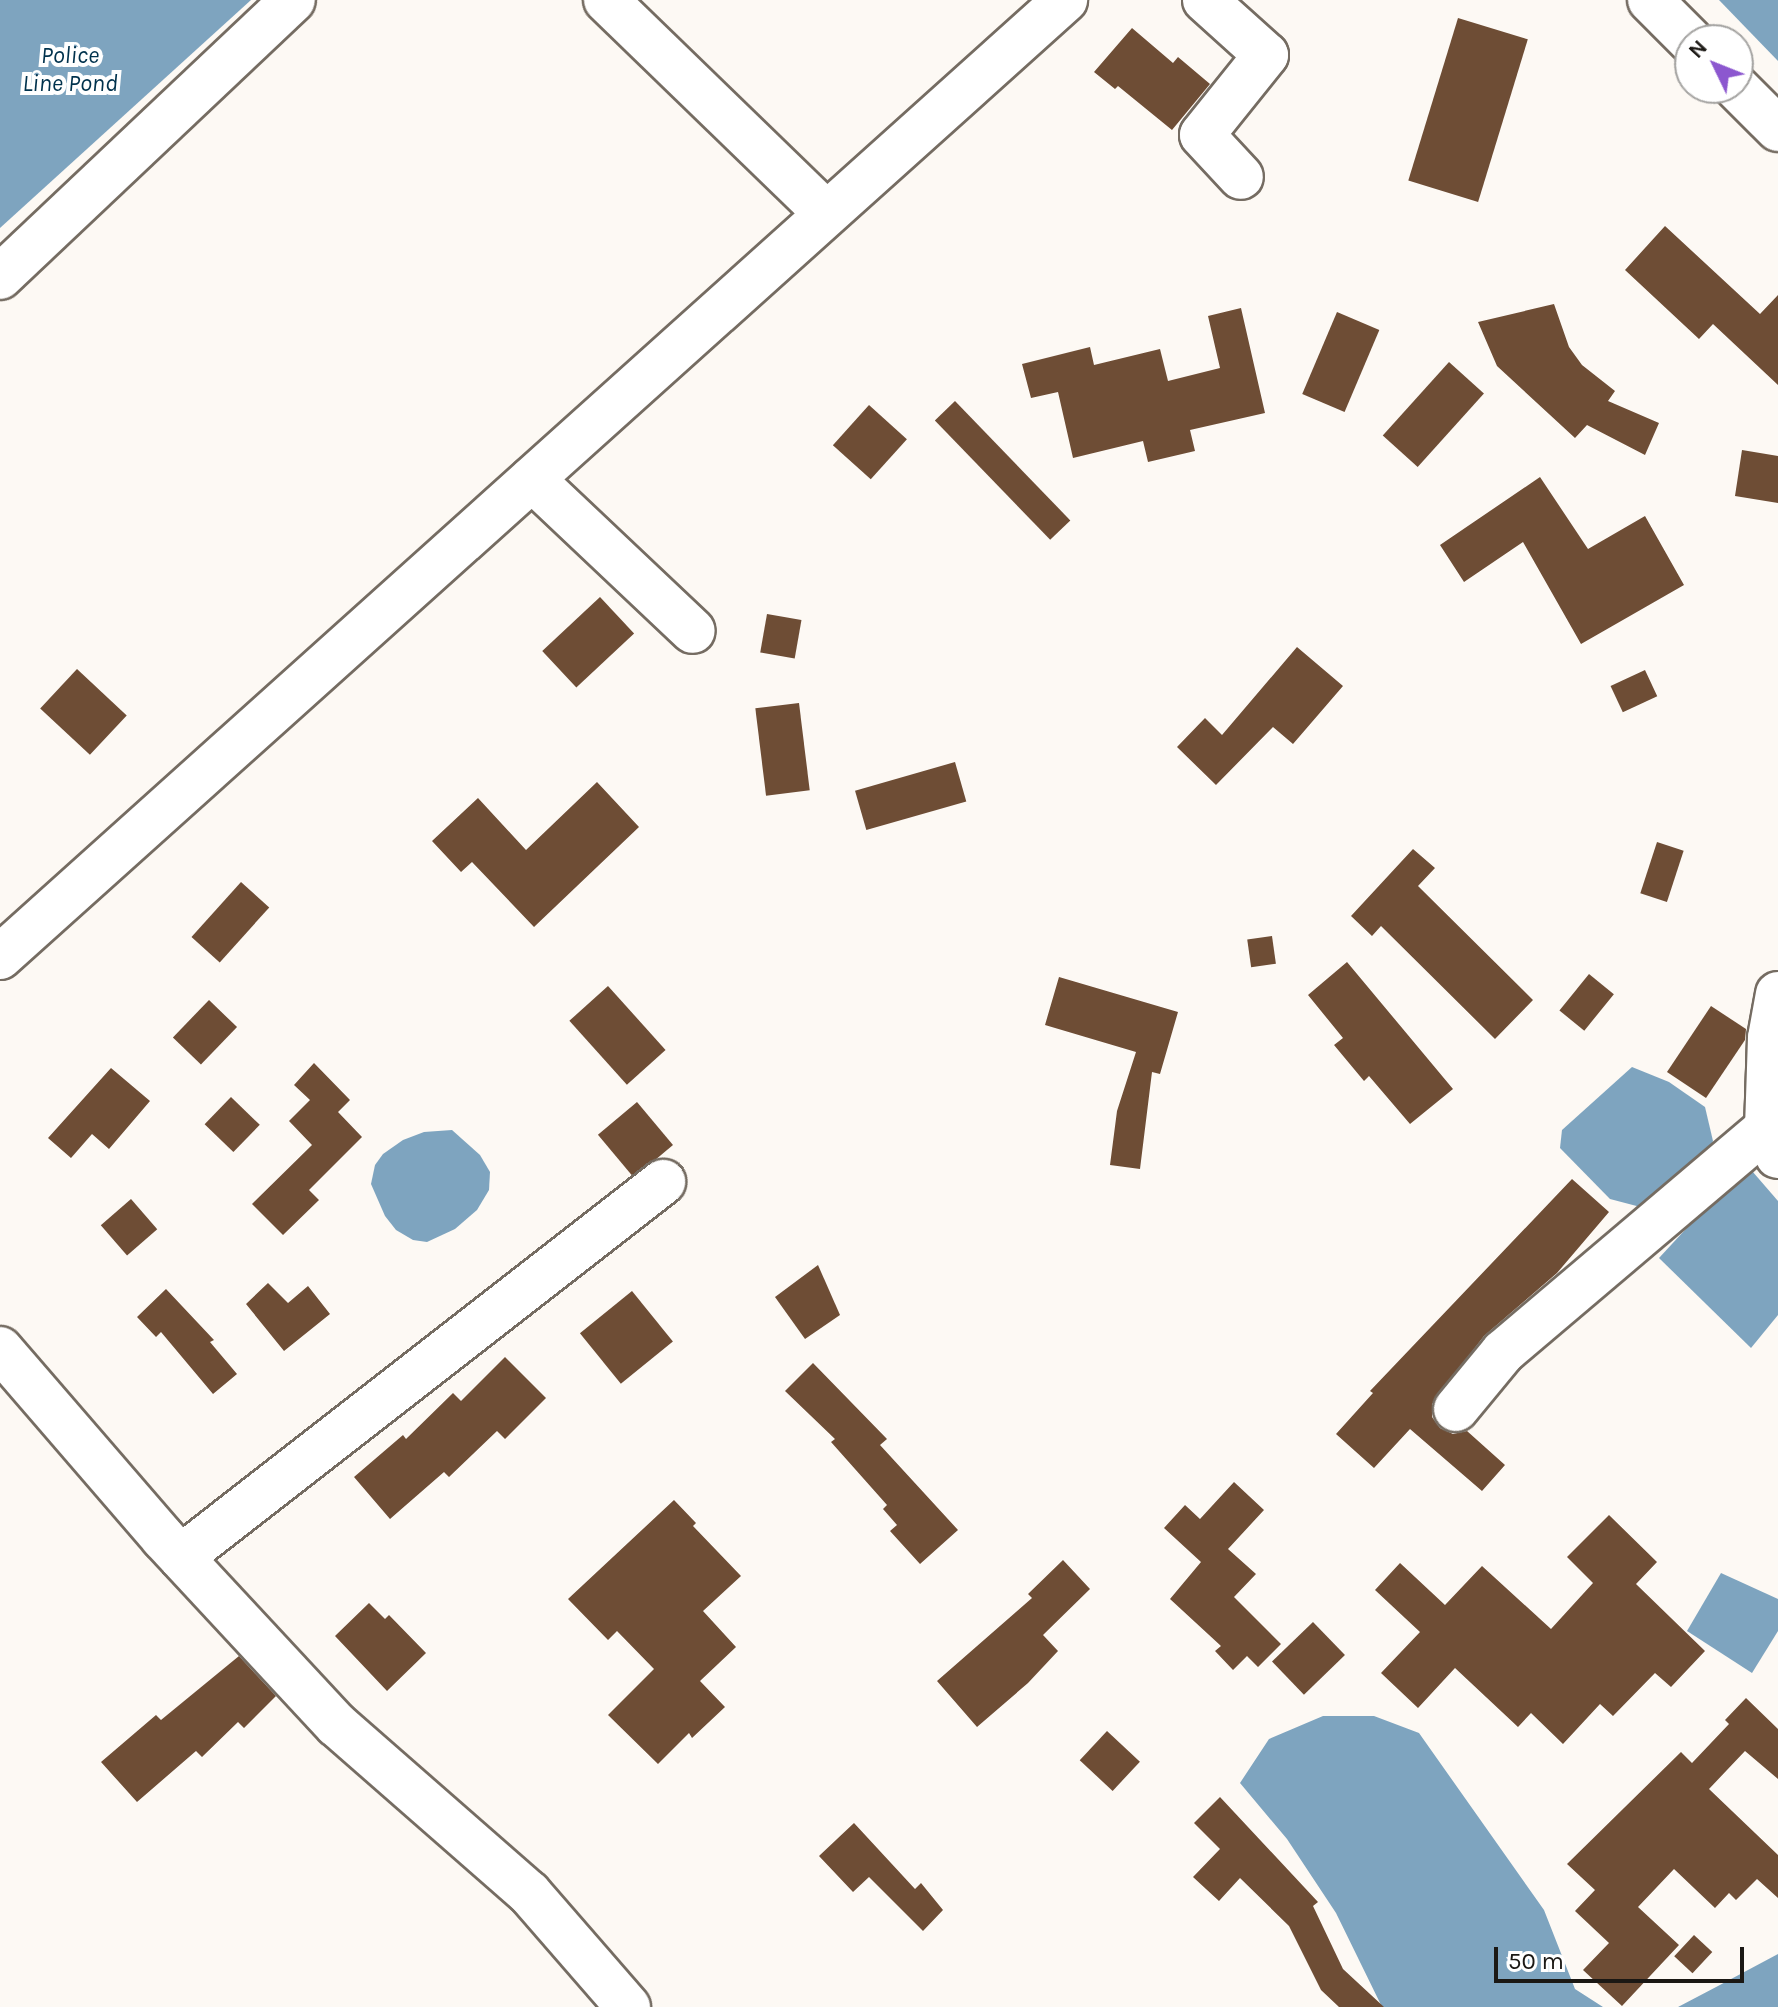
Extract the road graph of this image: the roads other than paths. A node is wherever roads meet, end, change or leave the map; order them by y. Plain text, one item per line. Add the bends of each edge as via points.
1 (293, 0) edge
2 (606, 0) edge
3 (1065, 0) edge
4 (1205, 0) edge
5 (1650, 0) edge
6 (1674, 24) edge
7 (1753, 104) edge
8 (1778, 129) edge
9 (1241, 177) dead end
10 (826, 213) junction
11 (0, 277) edge
12 (532, 479) junction
13 (693, 631) dead end
14 (0, 957) edge
15 (1778, 994) edge
16 (1773, 1142) edge
17 (663, 1182) dead end
18 (0, 1349) edge
19 (1456, 1409) dead end
20 (181, 1557) junction
21 (628, 2007) edge

1 - 11 street
2 - 10 street
3 - 10 street
4 - 9 street via 1266,55 1202,135
5 - 6 street
7 - 8 street
10 - 12 street
12 - 13 street
12 - 14 street
15 - 16 street via 1770,1038
16 - 19 street via 1503,1352
17 - 20 street
18 - 20 street
20 - 21 street via 337,1725 529,1893

